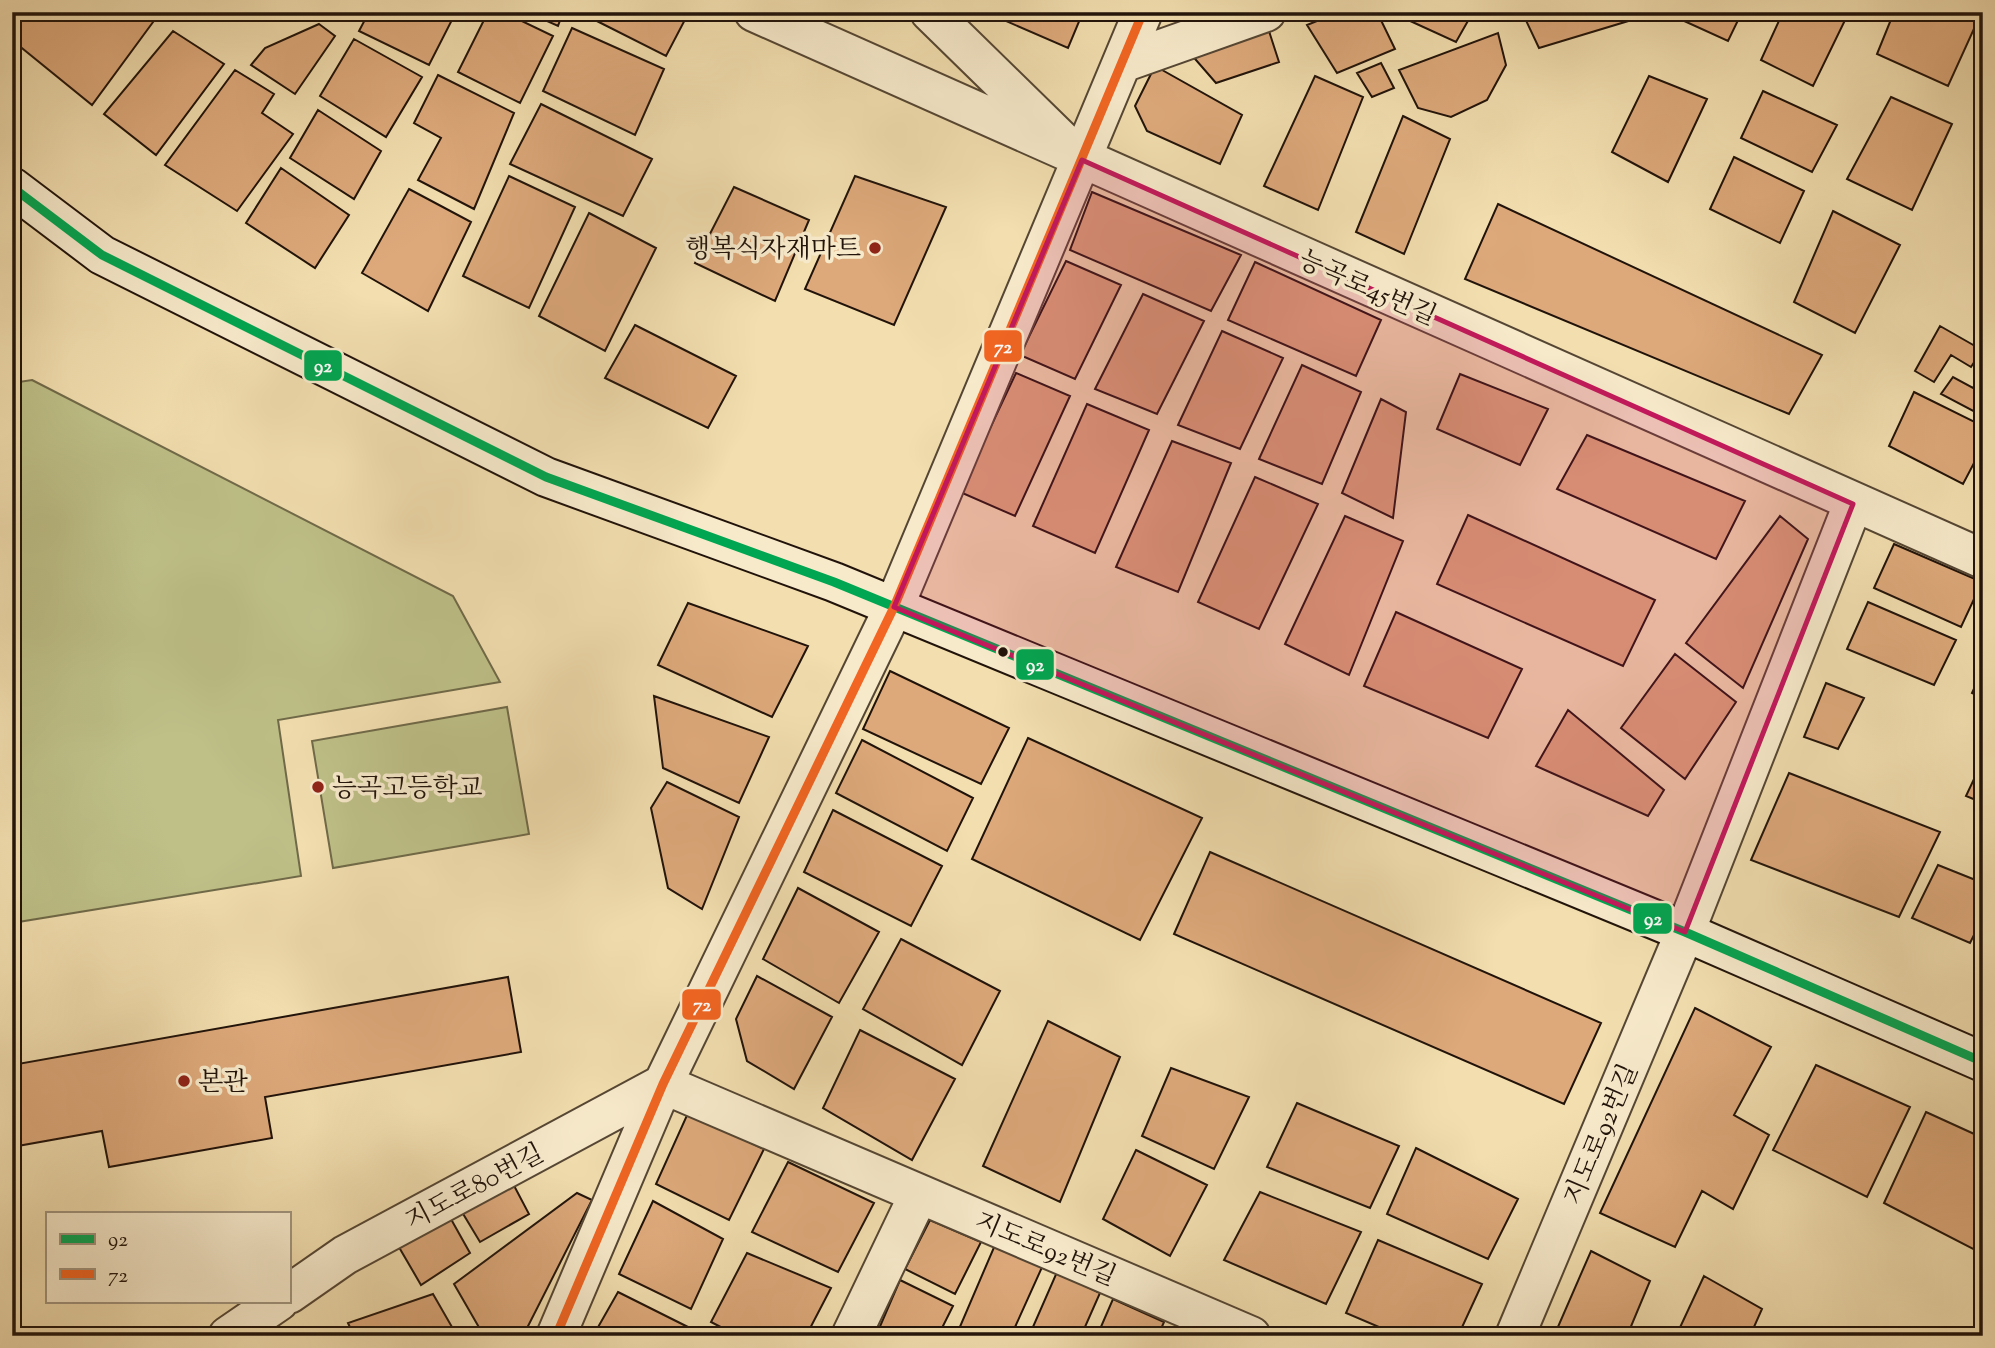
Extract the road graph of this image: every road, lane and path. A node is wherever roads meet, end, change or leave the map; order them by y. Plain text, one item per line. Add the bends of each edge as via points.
1 (754, 12) edge
2 (930, 12) edge
3 (1143, 12) edge
4 (1266, 12) edge
5 (1122, 63) junction
6 (1082, 160) junction
7 (12, 187) edge
8 (1853, 503) junction
9 (1983, 559) edge
10 (894, 607) junction
11 (1685, 932) junction
12 (1983, 1062) edge
13 (663, 1084) junction
14 (919, 1194) junction
15 (290, 1293) edge
16 (278, 1302) edge
17 (228, 1336) edge
18 (555, 1336) edge
19 (851, 1336) edge
20 (1251, 1336) edge
21 (1515, 1336) edge

1 - 6 street, 능곡로45번길
2 - 6 street
3 - 5 street
4 - 5 street
5 - 6 street
6 - 8 street, 능곡로45번길
6 - 10 street
7 - 10 street via 102,255 546,477
8 - 9 street, 능곡로45번길
8 - 11 street, 지도로92번길
10 - 11 street
10 - 13 street
11 - 12 street
11 - 21 street, 지도로92번길
13 - 14 street, 지도로92번길
13 - 15 street, 지도로80번길 via 345,1255
13 - 18 street
14 - 19 street
14 - 20 street, 지도로92번길
16 - 17 street

